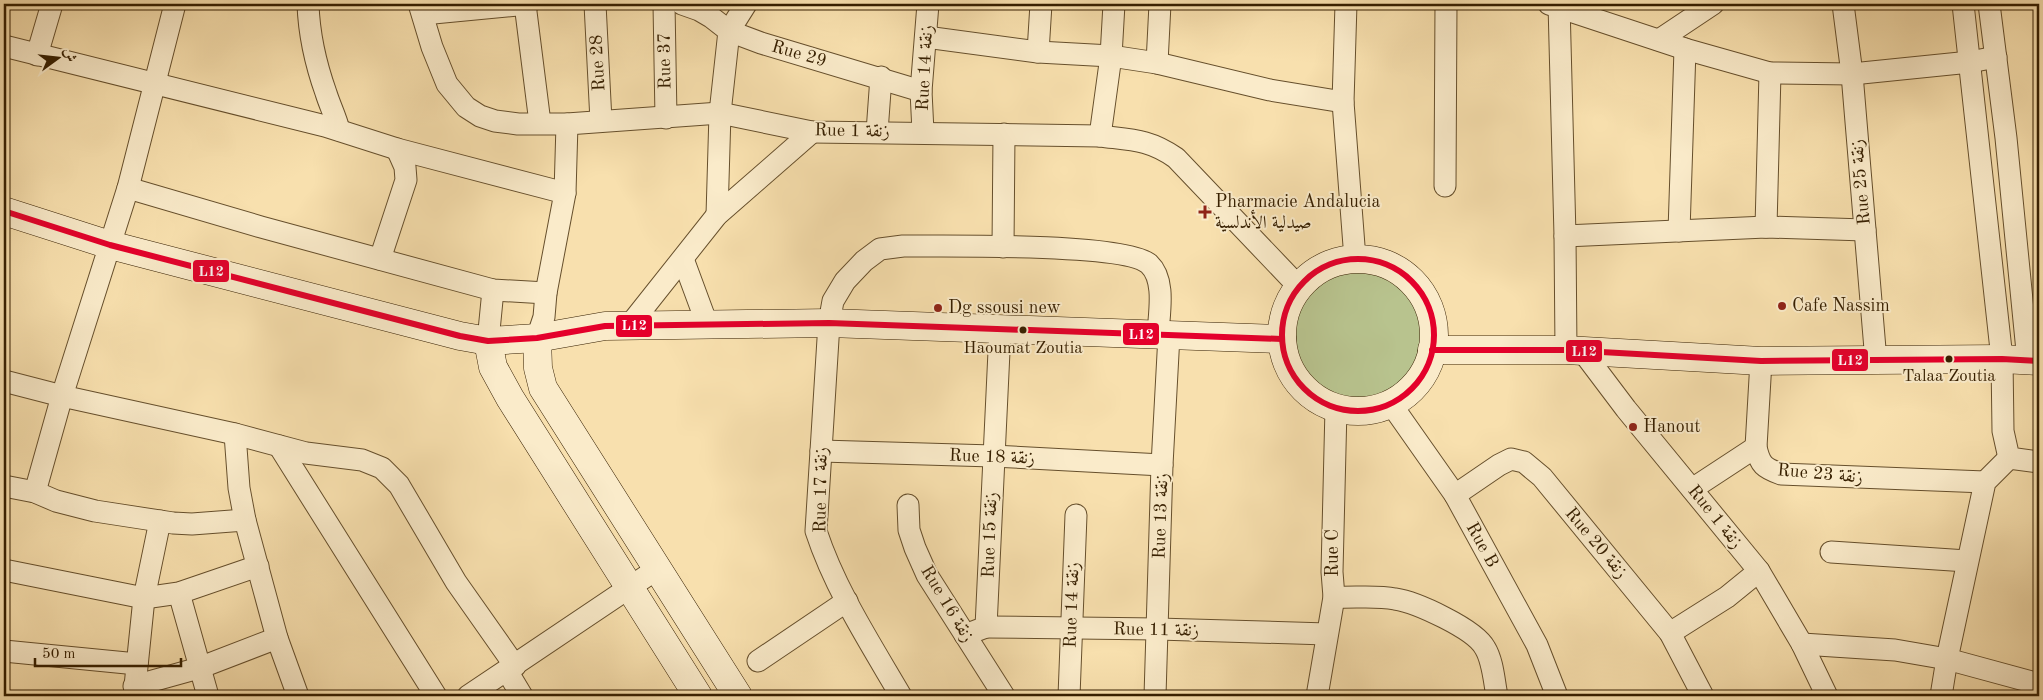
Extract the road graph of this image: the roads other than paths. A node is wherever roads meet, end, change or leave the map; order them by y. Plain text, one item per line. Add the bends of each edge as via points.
1 (52, 4) edge
2 (176, 4) edge
3 (308, 4) edge
4 (526, 4) edge
5 (595, 4) edge
6 (664, 4) edge
7 (746, 4) edge
8 (928, 4) edge
9 (1041, 4) edge
10 (1114, 4) edge
11 (1160, 4) edge
12 (1346, 4) edge
13 (1446, 4) edge
14 (1713, 4) edge
15 (1843, 4) edge
16 (1963, 4) edge
17 (1988, 4) edge
18 (1556, 5) edge
19 (694, 6) edge
20 (421, 9) edge
21 (729, 32) junction
22 (926, 37) junction
23 (1659, 40) junction
24 (4, 46) edge
25 (1685, 49) junction
26 (1038, 52) junction
27 (37, 55) junction
28 (1111, 56) junction
29 (1996, 57) junction
30 (1970, 62) junction
31 (1157, 63) junction
32 (1770, 73) junction
33 (1852, 74) junction
34 (881, 78) junction
35 (156, 84) junction
36 (921, 91) junction
37 (1343, 102) junction
38 (720, 113) junction
39 (666, 118) junction
40 (601, 121) junction
41 (540, 123) junction
42 (567, 124) junction
43 (339, 130) junction
44 (812, 132) junction
45 (877, 132) junction
46 (923, 132) junction
47 (1004, 134) junction
48 (1100, 136) junction
49 (398, 149) junction
50 (1445, 186) dead end
51 (128, 188) junction
52 (566, 193) junction
53 (4, 211) edge
54 (717, 215) junction
55 (1766, 227) junction
56 (1865, 230) junction
57 (1679, 231) junction
58 (1565, 236) junction
59 (110, 245) junction
60 (1003, 247) junction
61 (683, 258) junction
62 (380, 259) junction
63 (1355, 259) junction
64 (1299, 287) junction
65 (493, 290) junction
66 (546, 293) junction
67 (829, 323) junction
68 (707, 324) junction
69 (629, 326) junction
70 (1000, 330) junction
71 (1164, 334) junction
72 (537, 338) junction
73 (1282, 339) junction
74 (488, 341) junction
75 (1432, 350) junction
76 (1574, 351) junction
77 (2023, 360) edge
78 (1760, 361) junction
79 (1876, 361) junction
80 (4, 381) edge
81 (62, 396) junction
82 (1391, 404) junction
83 (1336, 408) junction
84 (235, 434) junction
85 (279, 446) junction
86 (1756, 447) junction
87 (821, 451) junction
88 (993, 456) junction
89 (2008, 458) junction
90 (2039, 462) edge
91 (1162, 466) junction
92 (1985, 482) junction
93 (4, 486) edge
94 (1692, 490) junction
95 (35, 492) junction
96 (1455, 495) junction
97 (908, 505) dead end
98 (1076, 514) dead end
99 (245, 520) junction
100 (160, 521) junction
101 (1831, 552) dead end
102 (1967, 561) junction
103 (258, 566) junction
104 (657, 569) junction
105 (4, 570) edge
106 (1759, 571) junction
107 (630, 587) junction
108 (179, 592) junction
109 (1334, 597) junction
110 (144, 598) junction
111 (847, 601) junction
112 (986, 627) junction
113 (1072, 629) junction
114 (1158, 629) junction
115 (1670, 633) junction
116 (1327, 634) junction
117 (965, 635) junction
118 (277, 638) junction
119 (1802, 644) junction
120 (4, 651) edge
121 (1947, 659) junction
122 (758, 661) dead end
123 (136, 664) junction
124 (199, 668) junction
125 (511, 668) junction
126 (2039, 684) edge
127 (134, 691) edge
128 (1323, 693) edge
129 (208, 696) edge
130 (298, 696) edge
131 (436, 696) edge
132 (468, 696) edge
133 (522, 696) edge
134 (698, 696) edge
135 (738, 696) edge
136 (901, 696) edge
137 (1004, 696) edge
138 (1069, 696) edge
139 (1155, 696) edge
140 (1497, 696) edge
141 (1556, 696) edge
142 (1703, 696) edge
143 (1827, 696) edge
144 (1941, 696) edge

1 - 27 street
2 - 35 street
3 - 43 street via 314,50
4 - 20 street
4 - 41 street
5 - 40 street, Rue 28
6 - 39 street, Rue 37
7 - 21 street
8 - 22 street, Rue 14 زنقة
9 - 26 street
10 - 28 street
11 - 31 street
12 - 37 street
13 - 50 street
14 - 23 street
15 - 33 street, Rue 25 زنقة
16 - 30 street
17 - 29 street
18 - 23 street
18 - 58 street
19 - 21 street, Rue 29
20 - 41 street, Rue 1 زنقة via 447,84 466,107 495,121
21 - 34 street, Rue 29
21 - 38 street
22 - 26 street
22 - 36 street, Rue 14 زنقة
23 - 25 street
24 - 27 street
25 - 32 street
25 - 57 street
26 - 28 street
27 - 35 street
28 - 31 street
28 - 48 street
29 - 30 street
29 - 77 street via 2006,138
30 - 33 street
30 - 77 street
31 - 37 street via 1270,90
32 - 33 street
32 - 55 street
33 - 56 street, Rue 25 زنقة
34 - 36 street, Rue 29
34 - 45 street
35 - 43 street
35 - 51 street
36 - 46 street, Rue 14 زنقة
37 - 63 street
38 - 39 street, Rue 1 زنقة
38 - 44 street, Rue 1 زنقة
38 - 54 street
39 - 40 street, Rue 1 زنقة
40 - 42 street, Rue 1 زنقة
41 - 42 street, Rue 1 زنقة
42 - 52 street
43 - 49 street
44 - 45 street, Rue 1 زنقة
44 - 54 street
45 - 46 street, Rue 1 زنقة
46 - 47 street, Rue 1 زنقة
47 - 48 street, Rue 1 زنقة
47 - 60 street
48 - 64 street, Rue 1 زنقة via 1148,142 1176,158
49 - 52 street
49 - 62 street via 406,180
51 - 59 street
51 - 62 street
52 - 66 street
53 - 59 street
54 - 61 street
55 - 56 street
55 - 57 street
56 - 79 street, Rue 25 زنقة
57 - 58 street
58 - 76 street
59 - 74 street
59 - 81 street
60 - 67 street, Rue 17 زنقة via 903,246 880,249 845,281 833,301
60 - 71 street, Rue 13 زنقة via 1101,250 1135,256 1148,264 1155,274
61 - 68 street
61 - 69 street
62 - 65 street
63 - 64 street via 1324,267
63 - 75 street via 1374,261 1409,279 1430,312 1434,331
64 - 73 street via 1283,320
65 - 66 street
65 - 74 street
66 - 72 street via 544,317
67 - 68 street
67 - 70 street
67 - 87 street, Rue 17 زنقة
68 - 69 street
69 - 72 street via 604,326
70 - 71 street
70 - 88 street, Rue 15 زنقة
71 - 73 street
71 - 91 street, Rue 13 زنقة
72 - 74 street
72 - 104 street via 538,368 543,388
73 - 83 street via 1285,357 1293,374 1312,395
74 - 107 street via 493,368 510,398
75 - 76 street
75 - 82 street via 1418,382
76 - 78 street
76 - 94 street, Rue 1 زنقة
77 - 79 street
77 - 89 street via 2003,431
78 - 79 street
78 - 86 street, Rue 23 زنقة
80 - 81 street
81 - 84 street
81 - 95 street
82 - 83 street via 1373,410
82 - 96 street, Rue B
83 - 109 street, Rue C
84 - 85 street
84 - 99 street
85 - 125 street via 362,460 390,475
85 - 131 street
86 - 92 street, Rue 23 زنقة via 1766,468 1781,474
86 - 94 street
87 - 88 street, Rue 18 زنقة
87 - 111 street, Rue 17 زنقة via 816,531 824,556
88 - 91 street, Rue 18 زنقة
88 - 112 street, Rue 15 زنقة
89 - 90 street
89 - 92 street
91 - 114 street, Rue 13 زنقة
92 - 102 street
93 - 95 street
94 - 106 street, Rue 1 زنقة
95 - 100 street via 95,511
96 - 115 street, Rue 20 زنقة via 1511,459 1524,462 1542,477
96 - 141 street, Rue B via 1537,645
97 - 117 street, Rue 16 زنقة via 909,530 915,548 927,575
98 - 113 street, Rue 14 زنقة
99 - 100 street via 192,524
99 - 103 street
100 - 110 street
101 - 102 street
102 - 121 street
103 - 108 street
103 - 118 street
104 - 107 street
104 - 135 street
105 - 110 street
106 - 115 street via 1727,597
106 - 119 street, Rue 1 زنقة
107 - 125 street
107 - 134 street
108 - 110 street
108 - 124 street
109 - 116 street, Rue C
109 - 140 street via 1395,599 1466,629 1486,649
110 - 123 street
111 - 122 street
111 - 136 street, Rue 17 زنقة
112 - 113 street, Rue 11 زنقة
112 - 117 street
113 - 114 street, Rue 11 زنقة
113 - 138 street, Rue 14 زنقة
114 - 116 street, Rue 11 زنقة
114 - 139 street, Rue 13 زنقة
115 - 142 street, Rue 20 زنقة
116 - 128 street, Rue C
117 - 137 street, Rue 16 زنقة
118 - 124 street
118 - 130 street
119 - 121 street via 1895,650
119 - 143 street, Rue 1 زنقة
120 - 123 street
121 - 126 street
121 - 144 street
123 - 127 street
124 - 127 street
124 - 129 street
125 - 132 street
125 - 133 street

